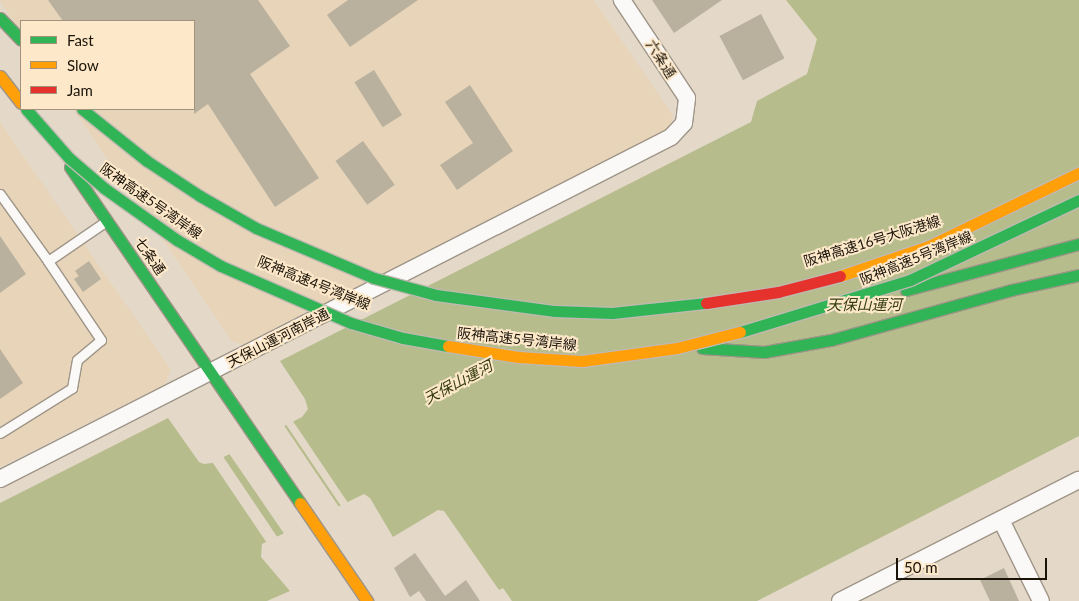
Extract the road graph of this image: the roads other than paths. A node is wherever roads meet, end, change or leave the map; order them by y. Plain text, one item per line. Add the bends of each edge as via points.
1 (622, 0) edge
2 (0, 18) edge
3 (0, 30) edge
4 (20, 39) edge
5 (20, 51) edge
6 (0, 65) edge
7 (0, 76) edge
8 (20, 95) edge
9 (20, 101) edge
10 (29, 110) edge
11 (29, 110) edge
12 (29, 110) edge
13 (83, 110) edge
14 (95, 110) edge
15 (684, 122) joint
16 (1079, 173) edge
17 (0, 194) edge
18 (1079, 196) edge
19 (1079, 200) edge
20 (108, 221) junction
21 (1079, 244) edge
22 (48, 261) junction
23 (1079, 275) edge
24 (702, 348) junction
25 (212, 372) junction
26 (0, 433) edge
27 (0, 479) edge
28 (1079, 480) edge
29 (1001, 520) junction
30 (367, 601) edge
31 (840, 601) edge
32 (1041, 601) edge

1 - 15 street, 六条通 via 687,98
2 - 4 main road
3 - 5 main road
6 - 8 main road
7 - 9 main road
10 - 19 main road, 阪神高速5号湾岸線, bridge via 69,158 98,183 154,225 221,266 351,323 403,338 518,357 582,361 630,356 677,348 776,323 910,280
11 - 20 main road, 七条通
12 - 24 main road, 阪神高速4号湾岸線, bridge via 83,165 168,227 249,274 352,316 458,343 531,352 609,354
13 - 16 main road, 阪神高速5号湾岸線, bridge via 147,161 200,196 256,228 316,255 374,278 436,295 555,311 671,308 778,292 829,280 929,246
14 - 18 main road, 阪神高速16号大阪港線, bridge via 152,154 258,219 375,269 492,296 612,305 725,294 827,273
15 - 25 street, 天保山運河南岸通 via 671,137
17 - 22 lane
20 - 22 lane
20 - 25 main road, 七条通
21 - 24 main road
22 - 26 lane via 101,340 77,360 72,388
23 - 24 main road via 1011,290 831,340 764,352
25 - 27 street, 天保山運河南岸通
25 - 30 main road, 七条通
28 - 29 street
29 - 31 street
29 - 32 street

